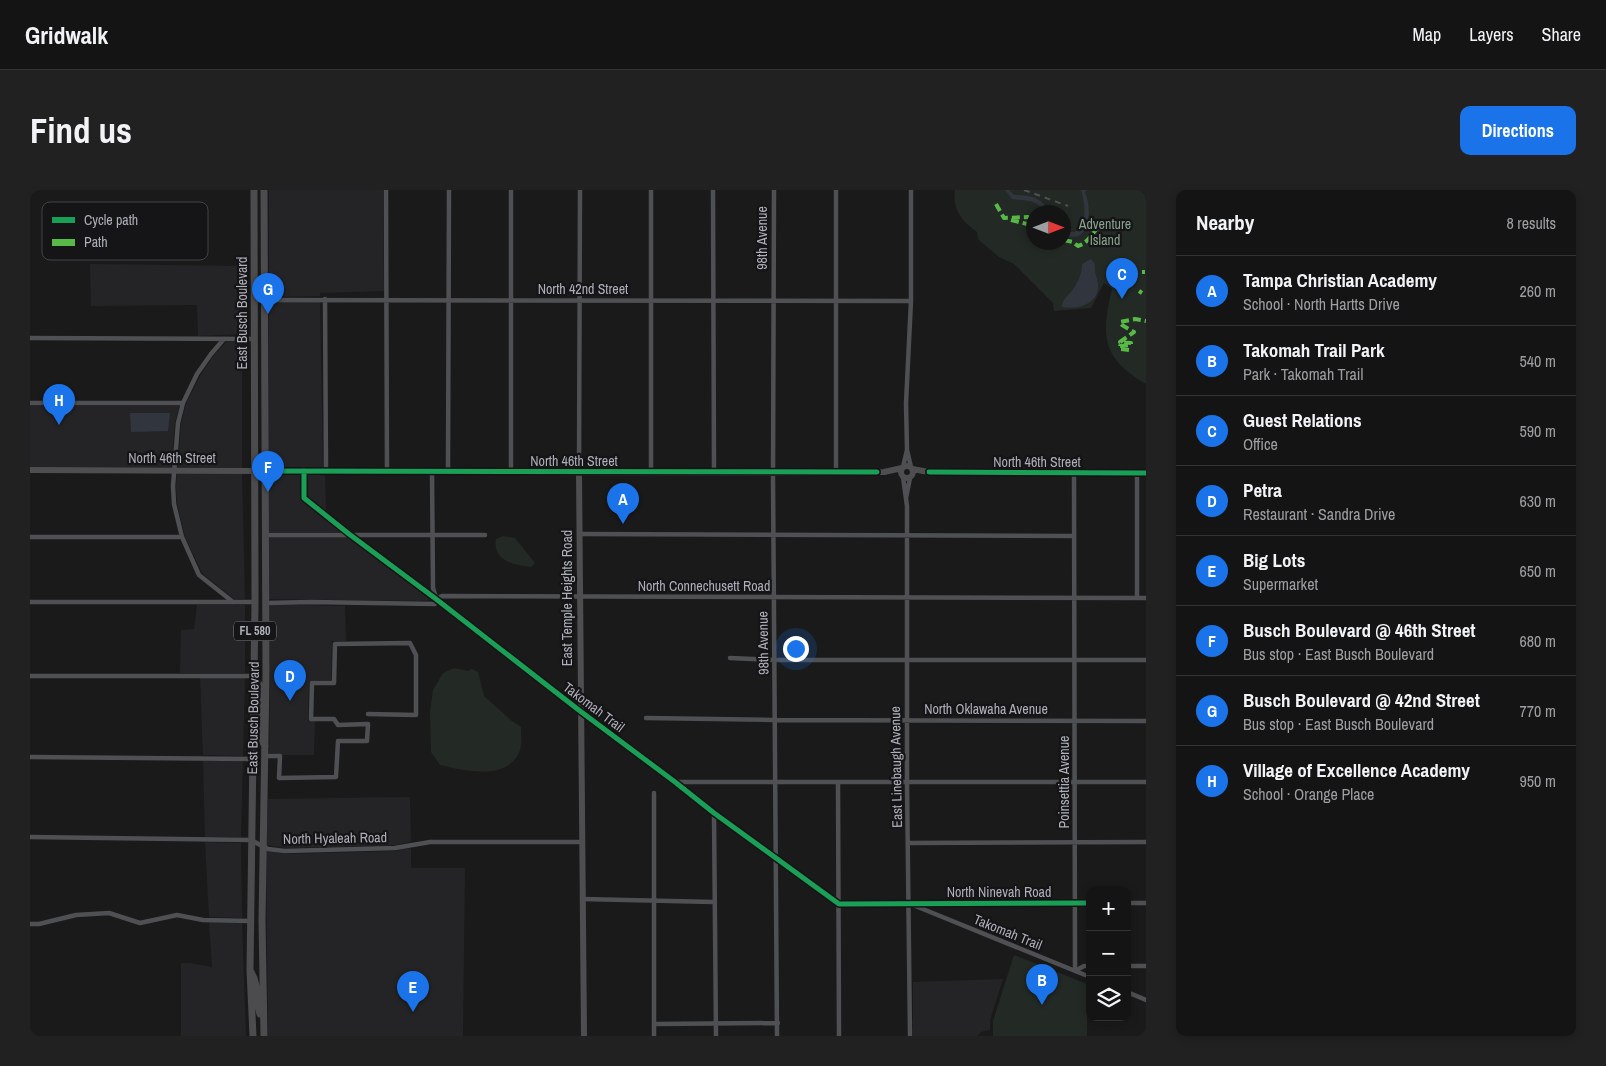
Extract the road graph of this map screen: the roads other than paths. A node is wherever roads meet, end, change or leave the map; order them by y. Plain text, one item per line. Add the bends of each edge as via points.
1 (254, 190) edge
2 (264, 190) edge
3 (386, 190) edge
4 (449, 190) edge
5 (511, 190) edge
6 (580, 190) edge
7 (651, 190) edge
8 (713, 190) edge
9 (774, 190) edge
10 (836, 190) edge
11 (911, 190) edge
12 (325, 299) junction
13 (254, 300) junction
14 (265, 300) junction
15 (387, 300) junction
16 (448, 300) junction
17 (510, 300) junction
18 (578, 300) junction
19 (712, 300) junction
20 (652, 301) junction
21 (837, 301) junction
22 (911, 301) junction
23 (773, 302) junction
24 (30, 338) edge
25 (224, 339) junction
26 (254, 340) junction
27 (30, 403) edge
28 (183, 403) junction
29 (30, 470) edge
30 (174, 470) junction
31 (254, 470) junction
32 (265, 470) junction
33 (304, 471) junction
34 (326, 471) junction
35 (387, 471) junction
36 (432, 472) junction
37 (448, 472) junction
38 (511, 472) junction
39 (579, 472) junction
40 (651, 472) junction
41 (714, 472) junction
42 (836, 472) junction
43 (907, 472) junction
44 (774, 473) junction
45 (1074, 473) junction
46 (1138, 473) junction
47 (1146, 473) edge
48 (349, 534) junction
49 (432, 534) junction
50 (580, 534) junction
51 (774, 534) junction
52 (265, 535) junction
53 (485, 535) dead end
54 (907, 535) junction
55 (1074, 536) junction
56 (30, 537) edge
57 (182, 537) junction
58 (254, 549) junction
59 (580, 597) junction
60 (774, 597) junction
61 (907, 598) junction
62 (1075, 598) junction
63 (1136, 598) junction
64 (1146, 598) edge
65 (436, 599) junction
66 (30, 602) edge
67 (233, 602) junction
68 (255, 602) junction
69 (266, 604) junction
70 (255, 614) junction
71 (730, 658) dead end
72 (907, 659) junction
73 (1075, 659) junction
74 (775, 660) junction
75 (1146, 660) edge
76 (266, 675) junction
77 (30, 676) edge
78 (254, 676) junction
79 (580, 711) junction
80 (368, 714) dead end
81 (646, 718) dead end
82 (775, 720) junction
83 (907, 720) junction
84 (1075, 721) junction
85 (1146, 721) edge
86 (265, 746) junction
87 (266, 756) junction
88 (30, 757) edge
89 (252, 758) junction
90 (675, 782) junction
91 (774, 782) junction
92 (838, 782) junction
93 (907, 782) junction
94 (1075, 782) junction
95 (1146, 782) edge
96 (654, 793) dead end
97 (714, 813) junction
98 (30, 838) edge
99 (251, 840) junction
100 (582, 842) junction
101 (1076, 842) junction
102 (1146, 842) edge
103 (908, 843) junction
104 (263, 847) junction
105 (776, 859) junction
106 (582, 899) junction
107 (653, 902) junction
108 (714, 902) junction
109 (909, 903) junction
110 (1075, 903) junction
111 (1086, 903) edge
112 (1131, 903) edge
113 (1146, 903) edge
114 (839, 904) junction
115 (250, 921) junction
116 (30, 924) edge
117 (1086, 966) edge
118 (1131, 966) edge
119 (1146, 966) edge
120 (250, 970) junction
121 (1075, 971) junction
122 (1088, 976) edge
123 (1131, 994) edge
124 (1146, 1000) edge
125 (263, 1022) junction
126 (778, 1023) junction
127 (654, 1024) junction
128 (716, 1024) junction
129 (253, 1036) edge
130 (264, 1036) edge
131 (584, 1036) edge
132 (654, 1036) edge
133 (716, 1036) edge
134 (777, 1036) edge
135 (839, 1036) edge
136 (910, 1036) edge

1 - 13 main road, East Busch Boulevard / FL 580
2 - 14 main road, East Busch Boulevard / FL 580
3 - 15 street
4 - 16 street
5 - 17 street
6 - 18 street, East Temple Heights Road
7 - 20 street
8 - 19 street
9 - 23 street, 98th Avenue
10 - 21 street
11 - 22 street, East Linebaugh Avenue
12 - 14 street, North 42nd Street
12 - 15 street, North 42nd Street
12 - 34 street
13 - 14 street, North 42nd Street
13 - 26 main road, East Busch Boulevard / FL 580
14 - 32 main road, East Busch Boulevard / FL 580
15 - 16 street, North 42nd Street
15 - 35 street
16 - 17 street, North 42nd Street
16 - 37 street
17 - 18 street, North 42nd Street
17 - 38 street
18 - 20 street, North 42nd Street
18 - 39 street, East Temple Heights Road
19 - 20 street, North 42nd Street
19 - 23 street, North 42nd Street
19 - 41 street
20 - 40 street
21 - 22 street, North 42nd Street
21 - 23 street, North 42nd Street
21 - 42 street
22 - 43 street, East Linebaugh Avenue via 906,403
23 - 44 street, 98th Avenue
24 - 25 street
25 - 26 street
25 - 28 street via 197,374
26 - 31 main road, East Busch Boulevard / FL 580
27 - 28 street
28 - 30 street
29 - 30 street, North 46th Street
30 - 31 street, North 46th Street
30 - 57 street via 174,504
31 - 32 street, North 46th Street
31 - 58 main road, East Busch Boulevard / FL 580
32 - 33 street, North 46th Street
32 - 52 main road, East Busch Boulevard / FL 580
33 - 34 street, North 46th Street
33 - 48 street, Takomah Trail via 304,498
34 - 35 street, North 46th Street
35 - 36 street, North 46th Street
36 - 37 street, North 46th Street
36 - 49 street
37 - 38 street, North 46th Street
38 - 39 street, North 46th Street
39 - 40 street, North 46th Street
39 - 50 street, East Temple Heights Road
40 - 41 street, North 46th Street
41 - 44 street, North 46th Street
42 - 43 street, North 46th Street
42 - 44 street, North 46th Street
43 - 45 street, North 46th Street
43 - 54 street, East Linebaugh Avenue
44 - 51 street, 98th Avenue
45 - 46 street, North 46th Street
45 - 55 street, Poinsettia Avenue
46 - 47 street, North 46th Street
46 - 63 street
48 - 49 street
48 - 52 street
48 - 65 street, Takomah Trail
49 - 53 street
49 - 65 street
50 - 51 street
50 - 59 street, East Temple Heights Road
51 - 54 street
51 - 60 street, 98th Avenue
52 - 69 main road, East Busch Boulevard / FL 580
54 - 55 street
54 - 61 street, East Linebaugh Avenue
55 - 62 street, Poinsettia Avenue
56 - 57 street
57 - 67 street via 199,575
58 - 68 main road, East Busch Boulevard / FL 580
58 - 69 main road via 258,555 260,596
59 - 60 street, North Connechusett Road
59 - 65 street, North Connechusett Road via 442,596
59 - 79 street, East Temple Heights Road
60 - 61 street, North Connechusett Road
60 - 74 street, 98th Avenue
61 - 62 street, North Connechusett Road
61 - 72 street, East Linebaugh Avenue
62 - 63 street, North Connechusett Road
62 - 73 street, Poinsettia Avenue
63 - 64 street, North Connechusett Road
65 - 69 street, North Connechusett Road via 435,604
65 - 79 street, Takomah Trail
66 - 67 street
67 - 68 street
68 - 70 main road, East Busch Boulevard / FL 580
69 - 76 main road, East Busch Boulevard / FL 580
70 - 76 main road via 258,660
70 - 78 main road, East Busch Boulevard / FL 580
71 - 74 street
72 - 73 street
72 - 74 street
72 - 83 street, East Linebaugh Avenue
73 - 75 street
73 - 84 street, Poinsettia Avenue
74 - 82 street, 98th Avenue
76 - 86 main road, East Busch Boulevard / FL 580
77 - 78 street
78 - 86 main road via 261,688 259,735
78 - 89 main road, East Busch Boulevard / FL 580
79 - 90 street, Takomah Trail
79 - 100 street, East Temple Heights Road
80 - 87 street via 416,715 416,655 410,643 335,644 334,683 312,683 311,719 334,719 338,725 368,724 367,741 338,741 336,777 279,778 280,756
81 - 82 street, North Oklawaha Avenue
82 - 83 street, North Oklawaha Avenue
82 - 91 street, 98th Avenue
83 - 84 street, North Oklawaha Avenue
83 - 93 street, East Linebaugh Avenue
84 - 85 street, North Oklawaha Avenue
84 - 94 street, Poinsettia Avenue
86 - 87 main road, East Busch Boulevard / FL 580
87 - 104 main road, East Busch Boulevard / FL 580
88 - 89 street
89 - 99 main road, East Busch Boulevard / FL 580
90 - 91 street
90 - 97 street, Takomah Trail
91 - 92 street
91 - 105 street, 98th Avenue
92 - 93 street
92 - 114 street
93 - 94 street
93 - 103 street, East Linebaugh Avenue
94 - 95 street
94 - 101 street, Poinsettia Avenue
96 - 107 street
97 - 105 street, Takomah Trail
97 - 108 street
98 - 99 street, North Hyaleah Road
99 - 104 street, North Hyaleah Road
99 - 115 main road, East Busch Boulevard / FL 580
100 - 104 street, North Hyaleah Road via 430,842 395,848 285,851
100 - 106 street, East Temple Heights Road
101 - 102 street
101 - 103 street
101 - 110 street, Poinsettia Avenue
103 - 109 street, East Linebaugh Avenue
104 - 125 main road, East Busch Boulevard / FL 580
105 - 114 street, Takomah Trail
105 - 126 street, 98th Avenue
106 - 107 street
106 - 131 street, East Temple Heights Road
107 - 108 street
107 - 127 street
108 - 128 street
109 - 110 street, North Ninevah Road
109 - 114 street, Takomah Trail
109 - 121 street, Takomah Trail
109 - 136 street, East Linebaugh Avenue
110 - 111 street, North Ninevah Road
110 - 121 street, Poinsettia Avenue
112 - 113 street
114 - 135 street
115 - 116 street via 203,920 178,915 140,923 109,913 76,914
115 - 120 main road, East Busch Boulevard / FL 580
117 - 121 street
118 - 119 street
120 - 125 main road via 256,980
120 - 129 main road, East Busch Boulevard / FL 580
121 - 122 street, Takomah Trail
123 - 124 street
125 - 130 main road, East Busch Boulevard / FL 580
126 - 128 street
126 - 134 street, 98th Avenue
127 - 128 street
127 - 132 street
128 - 133 street

